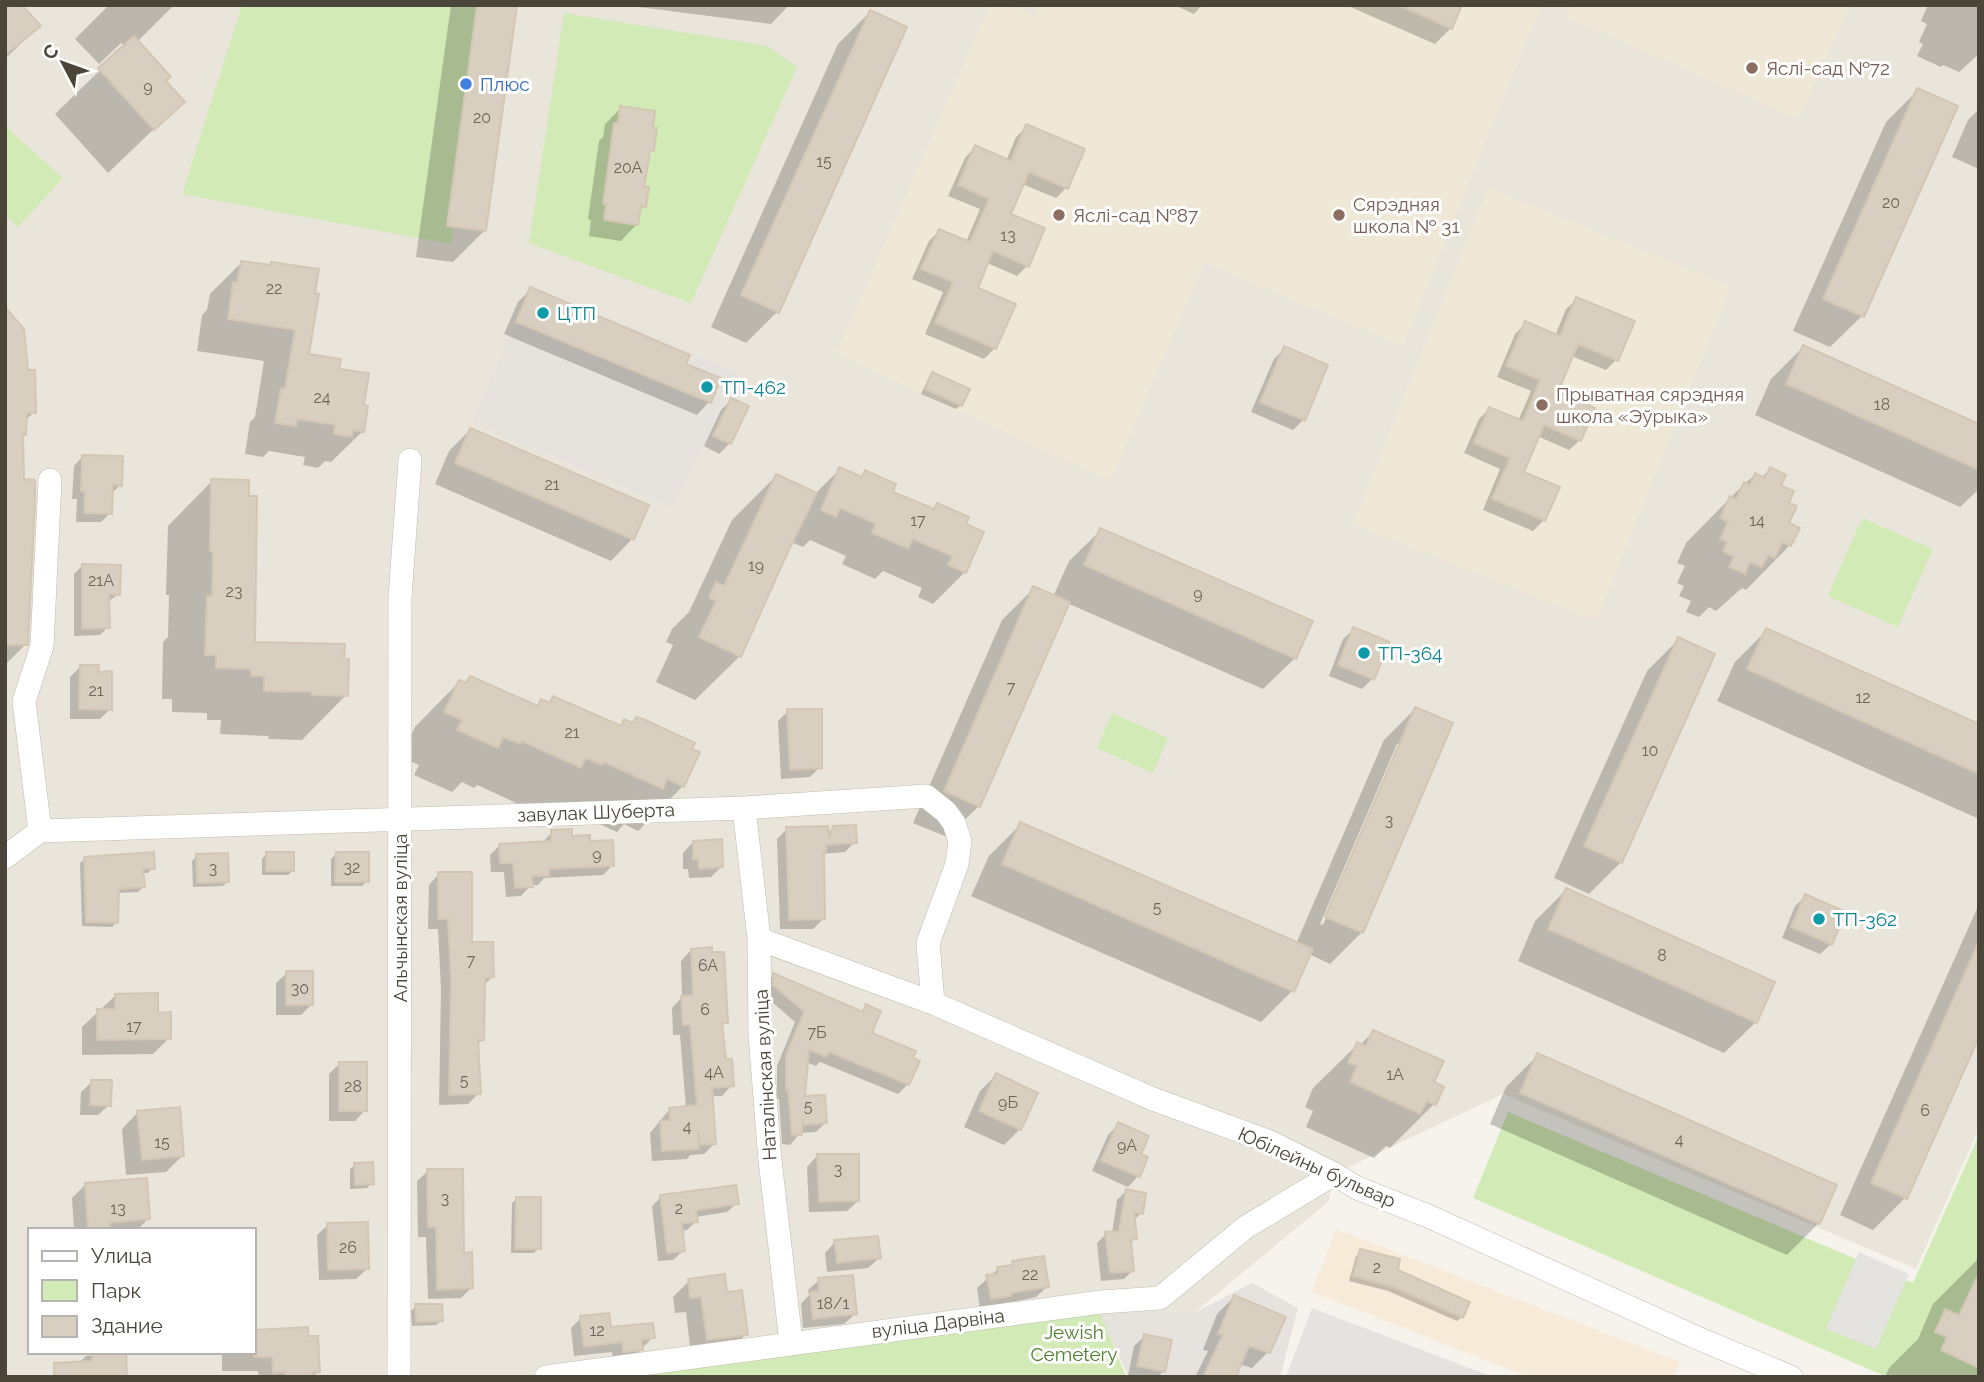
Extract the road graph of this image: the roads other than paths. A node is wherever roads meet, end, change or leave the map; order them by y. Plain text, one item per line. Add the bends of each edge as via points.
1 (410, 460) dead end
2 (50, 480) dead end
3 (744, 808) junction
4 (401, 819) junction
5 (40, 831) junction
6 (5, 857) edge
7 (759, 939) junction
8 (933, 1003) junction
9 (1334, 1174) junction
10 (791, 1342) junction
11 (399, 1377) edge
12 (546, 1377) edge
13 (1791, 1377) edge

1 - 4 street, Альчынская вуліца via 400,597
2 - 5 street via 41,646 24,701
3 - 4 street, завулак Шуберта
3 - 7 street, Наталінская вуліца
3 - 8 street, завулак Шуберта via 926,796 946,812 960,841 957,864 928,943
4 - 5 street, завулак Шуберта
4 - 11 street, Альчынская вуліца
5 - 6 street
7 - 8 street, Юбілейны бульвар
7 - 10 street, Наталінская вуліца via 761,1047
8 - 9 street, Юбілейны бульвар via 1153,1099 1270,1142
9 - 10 street, вуліца Дарвіна via 1246,1227 1160,1298 1101,1301
9 - 13 street, Юбілейны бульвар
10 - 12 street, вуліца Дарвіна

